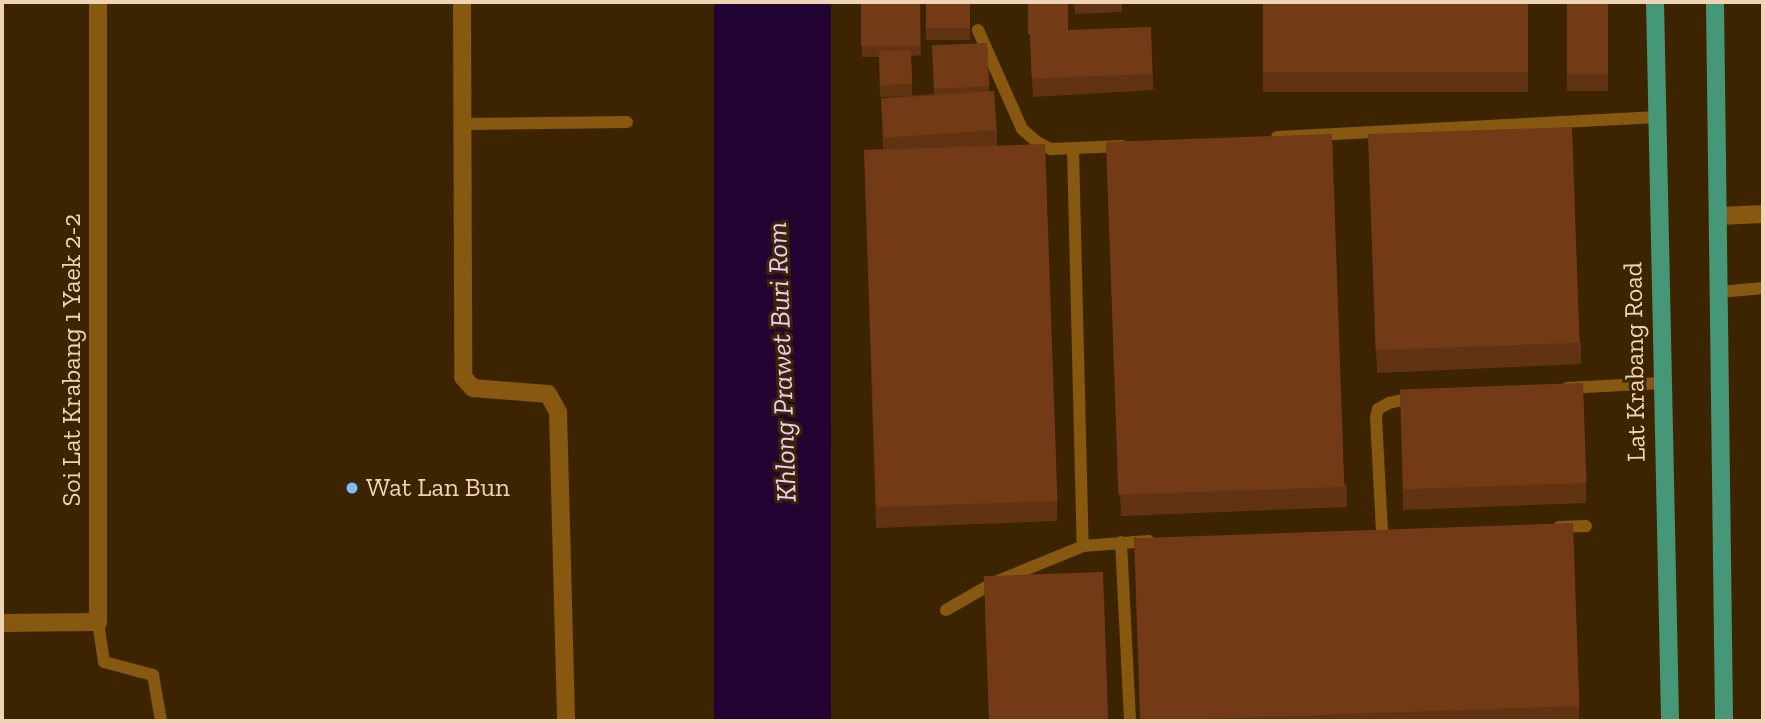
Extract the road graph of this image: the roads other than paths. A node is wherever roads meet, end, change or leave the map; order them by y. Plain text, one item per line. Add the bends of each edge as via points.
1 (98, 2) edge
2 (463, 2) edge
3 (1655, 2) edge
4 (1715, 2) edge
5 (978, 30) dead end
6 (1657, 117) junction
7 (627, 122) dead end
8 (462, 124) junction
9 (1266, 137) edge
10 (1142, 145) edge
11 (1073, 149) junction
12 (1763, 214) edge
13 (1719, 216) junction
14 (1763, 288) edge
15 (1720, 292) junction
16 (1661, 383) junction
17 (1551, 389) edge
18 (1428, 396) edge
19 (1586, 526) dead end
20 (1545, 527) edge
21 (1382, 532) junction
22 (1395, 532) edge
23 (1368, 533) edge
24 (1162, 541) edge
25 (1121, 542) junction
26 (1083, 545) junction
27 (946, 610) dead end
28 (98, 622) junction
29 (2, 623) edge
30 (161, 721) edge
31 (566, 721) edge
32 (1130, 721) edge
33 (1670, 721) edge
34 (1724, 721) edge

1 - 28 street, Soi Lat Krabang 1 Yaek 2-2
2 - 8 street
3 - 6 main road, Lat Krabang Road
4 - 13 main road
5 - 11 lane via 1022,129 1051,149
6 - 9 lane
6 - 16 main road, Lat Krabang Road
7 - 8 lane
8 - 31 street via 463,377 473,388 548,394 558,412
10 - 11 lane
11 - 26 lane
12 - 13 street
13 - 15 main road
14 - 15 lane
15 - 34 main road
16 - 17 lane
16 - 33 main road, Lat Krabang Road
18 - 21 lane via 1400,398 1378,410
19 - 20 lane
21 - 22 lane
21 - 23 lane
24 - 25 lane
25 - 26 lane
25 - 32 lane
26 - 27 lane via 993,583
28 - 29 street
28 - 30 lane via 104,662 147,672 158,682

